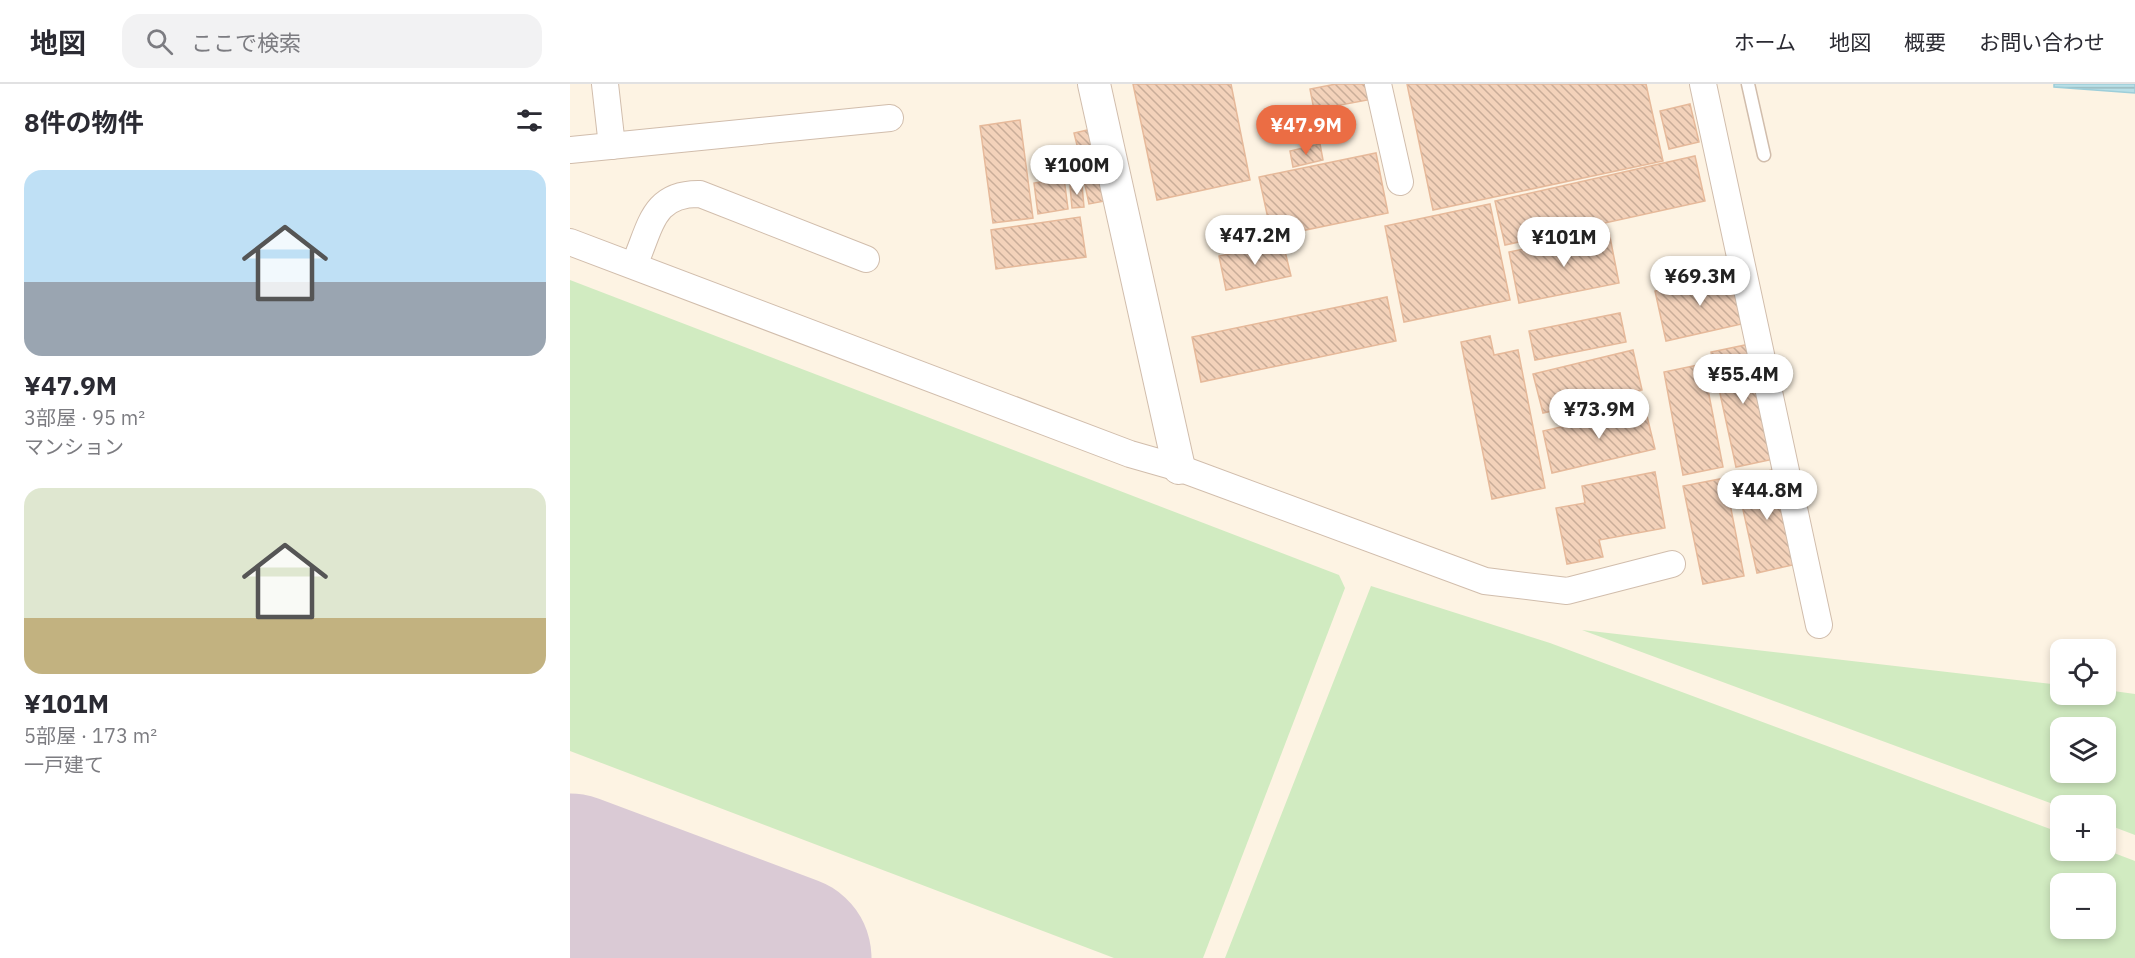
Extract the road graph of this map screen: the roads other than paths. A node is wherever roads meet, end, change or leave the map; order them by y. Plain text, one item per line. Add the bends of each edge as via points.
1 (605, 84) edge
2 (1094, 84) edge
3 (1378, 84) edge
4 (1703, 84) edge
5 (1748, 84) edge
6 (890, 118) dead end
7 (612, 146) junction
8 (570, 150) edge
9 (1764, 155) dead end
10 (1400, 182) dead end
11 (570, 242) edge
12 (866, 259) dead end
13 (634, 265) junction
14 (1179, 468) junction
15 (1672, 564) dead end
16 (1819, 625) dead end

1 - 7 street
2 - 14 street
3 - 10 street
4 - 16 street
5 - 9 lane
6 - 7 street
7 - 8 street
11 - 13 street
12 - 13 street via 700,194 686,194 661,205
13 - 14 street via 1130,454
14 - 15 street via 1485,581 1567,591

